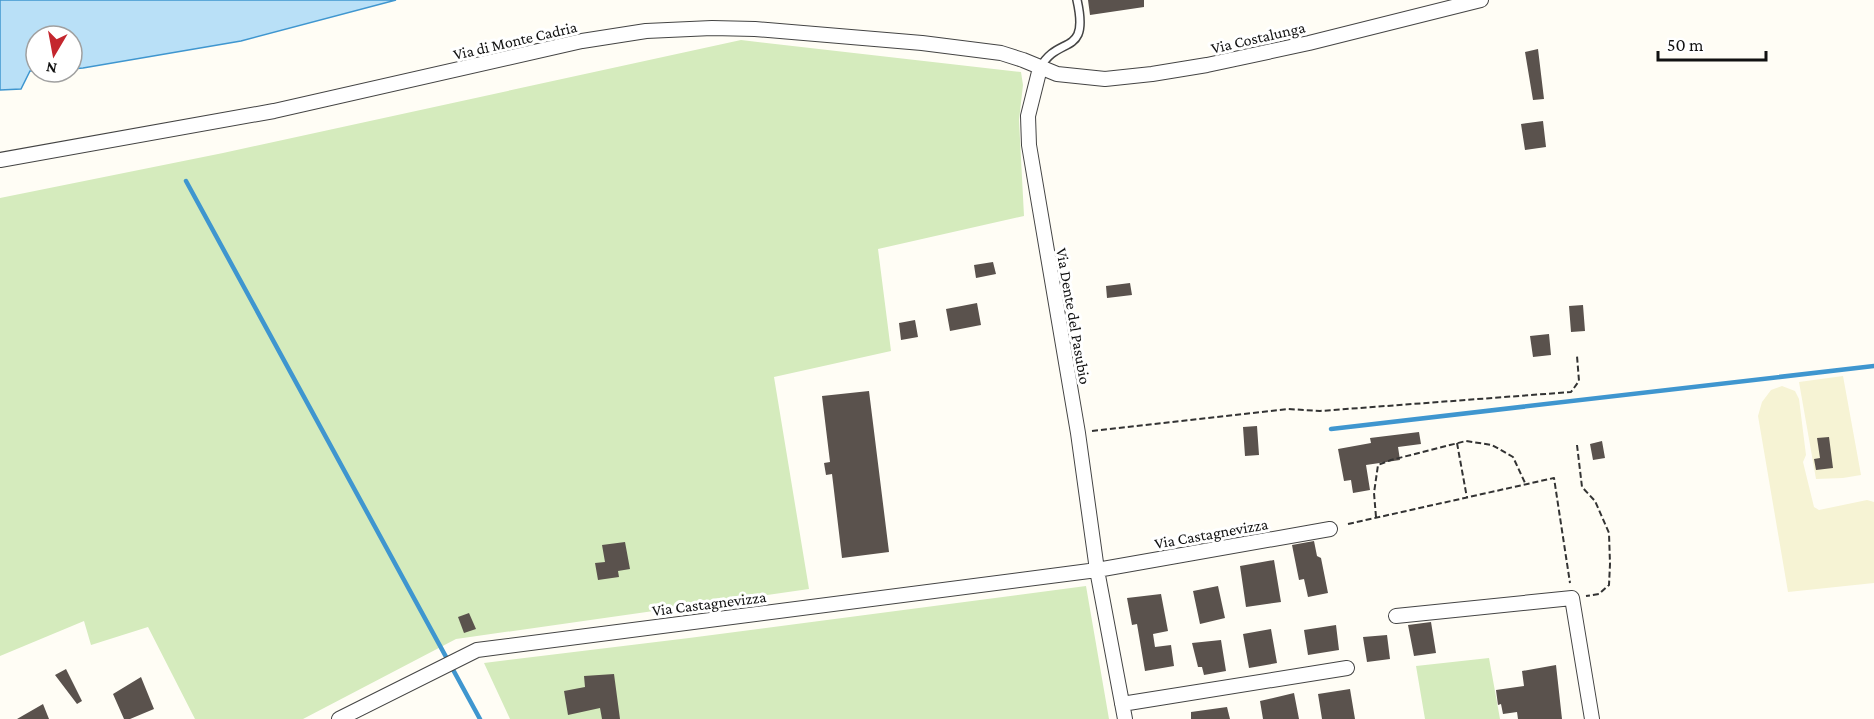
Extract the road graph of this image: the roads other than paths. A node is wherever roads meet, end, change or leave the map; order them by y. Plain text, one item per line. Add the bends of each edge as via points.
1 (1077, 0) edge
2 (1481, 0) edge
3 (1040, 68) junction
4 (0, 160) edge
5 (1330, 529) dead end
6 (1097, 570) junction
7 (1396, 616) dead end
8 (1347, 668) dead end
9 (1122, 704) junction
10 (339, 719) edge
11 (1125, 719) edge
12 (1592, 719) edge

1 - 3 lane via 1079,34
2 - 3 street, Via Costalunga via 1309,43 1174,71 1105,79 1057,74
3 - 4 street, Via di Monte Cadria via 1000,53 889,40 755,29 662,29 582,41 274,111
3 - 6 street, Via Dente del Pasubio via 1028,116 1029,146
5 - 6 street, Via Castagnevizza
6 - 9 street
6 - 10 street, Via Castagnevizza via 477,650
7 - 12 street via 1572,598
8 - 9 street
9 - 11 street

